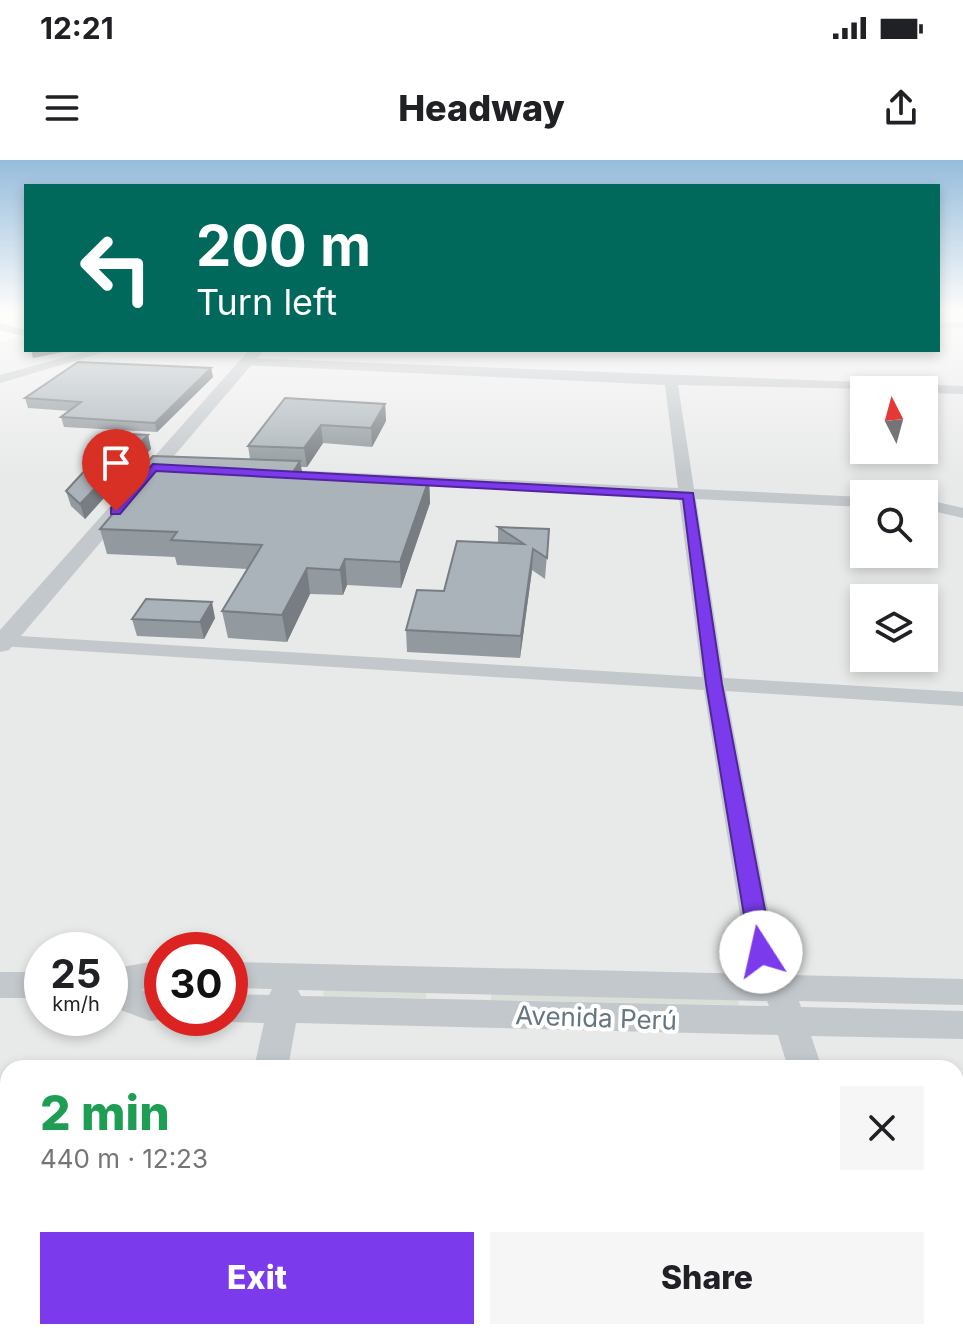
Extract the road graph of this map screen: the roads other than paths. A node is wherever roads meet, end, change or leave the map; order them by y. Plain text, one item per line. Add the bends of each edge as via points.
1 (52, 365) edge
2 (244, 365) edge
3 (445, 365) edge
4 (20, 374) junction
5 (0, 379) edge
6 (671, 381) junction
7 (0, 387) edge
8 (963, 390) edge
9 (246, 473) edge
10 (689, 496) junction
11 (850, 502) edge
12 (938, 507) edge
13 (963, 513) edge
14 (2, 643) edge
15 (714, 684) junction
16 (963, 699) edge
17 (248, 976) edge
18 (289, 977) junction
19 (0, 985) edge
20 (24, 985) edge
21 (778, 986) junction
22 (963, 992) edge
23 (248, 1008) edge
24 (282, 1009) junction
25 (790, 1023) junction
26 (963, 1025) edge
27 (272, 1060) edge
28 (802, 1060) edge

1 - 4 street
2 - 14 street via 161,468
3 - 6 street
4 - 5 street
4 - 7 street
6 - 8 street
6 - 10 street
9 - 10 street
10 - 11 street
10 - 15 street
12 - 13 street
14 - 15 street
15 - 16 street
15 - 21 street via 761,952
17 - 18 street, Avenida Perú
18 - 21 street, Avenida Perú
18 - 24 street
19 - 20 street
21 - 22 street, Avenida Perú
21 - 25 street
23 - 24 street, Avenida Perú
24 - 25 street, Avenida Perú
24 - 27 street
25 - 26 street, Avenida Perú
25 - 28 street

